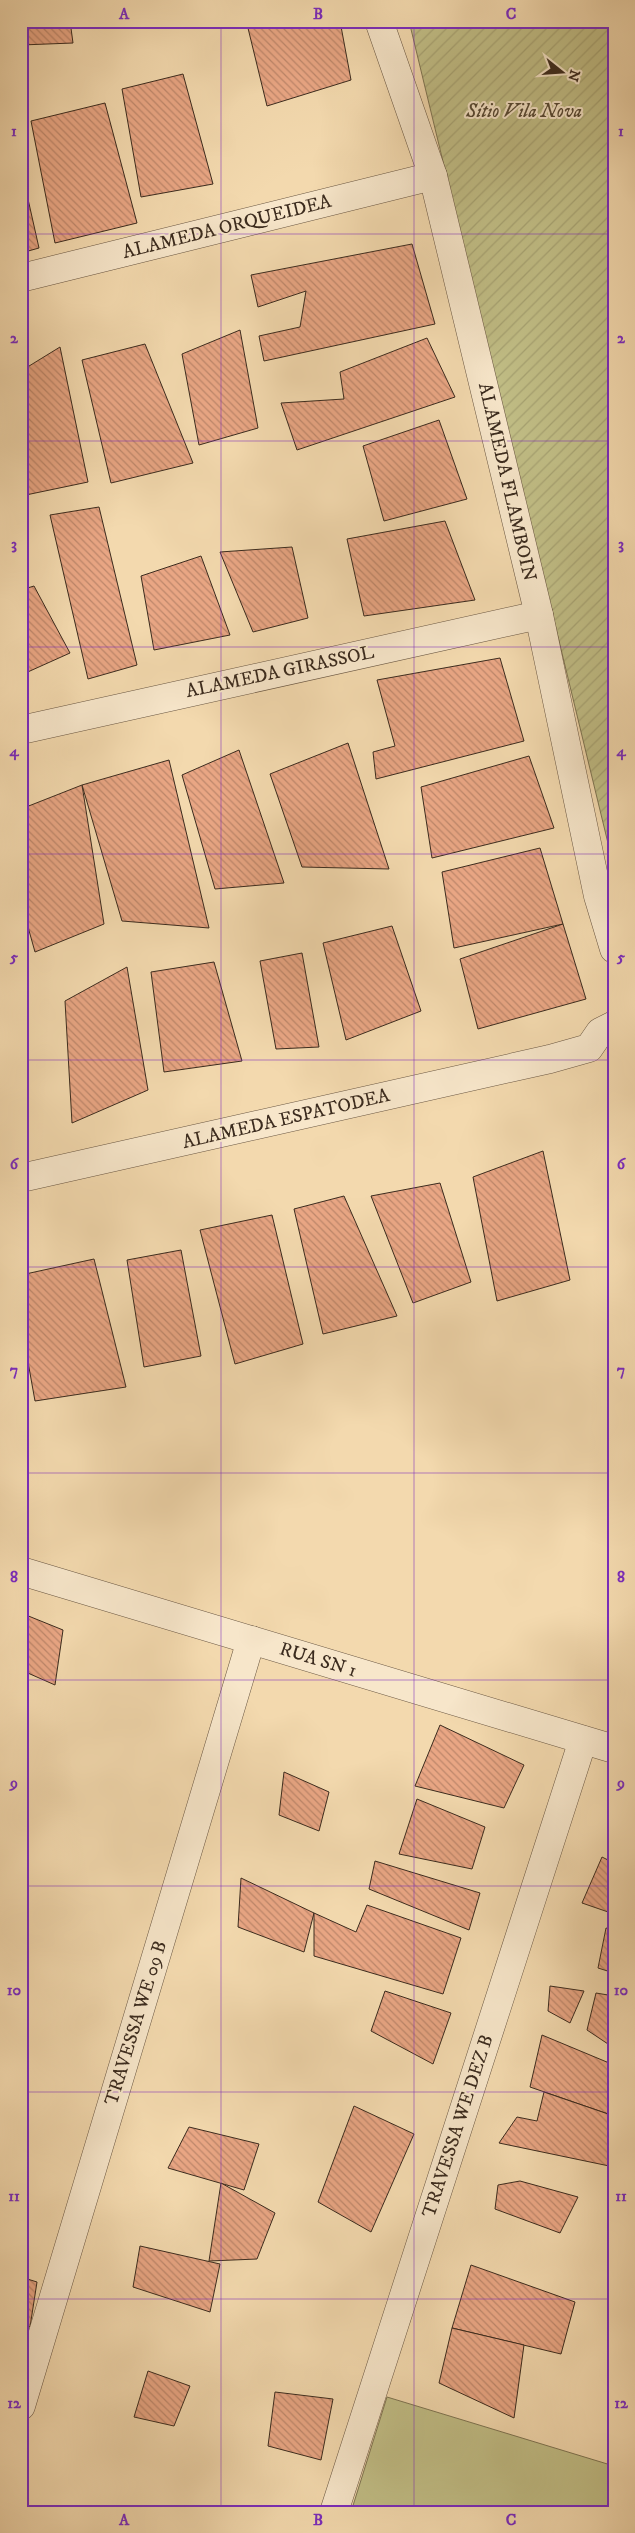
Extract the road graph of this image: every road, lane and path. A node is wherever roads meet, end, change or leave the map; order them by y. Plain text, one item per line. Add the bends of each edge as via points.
1 (379, 21) edge
2 (433, 176) junction
3 (21, 278) edge
4 (539, 615) junction
5 (21, 730) edge
6 (614, 949) edge
7 (614, 1026) edge
8 (21, 1178) edge
9 (21, 1571) edge
10 (251, 1640) junction
11 (583, 1740) junction
12 (614, 1749) edge
13 (21, 2406) edge
14 (334, 2512) edge

1 - 2 street, ALAMEDA FLAMBOIN
2 - 3 street, ALAMEDA ORQUEIDEA
2 - 4 street, ALAMEDA FLAMBOIN
4 - 5 street, ALAMEDA GIRASSOL
4 - 6 street, ALAMEDA FLAMBOIN via 598,896
7 - 8 street, ALAMEDA ESPATODEA via 600,1032 589,1048 550,1059
9 - 10 street, RUA SN 1
10 - 11 street, RUA SN 1
10 - 13 street, TRAVESSA WE 09 B
11 - 12 street, RUA SN 1
11 - 14 street, TRAVESSA WE DEZ B

